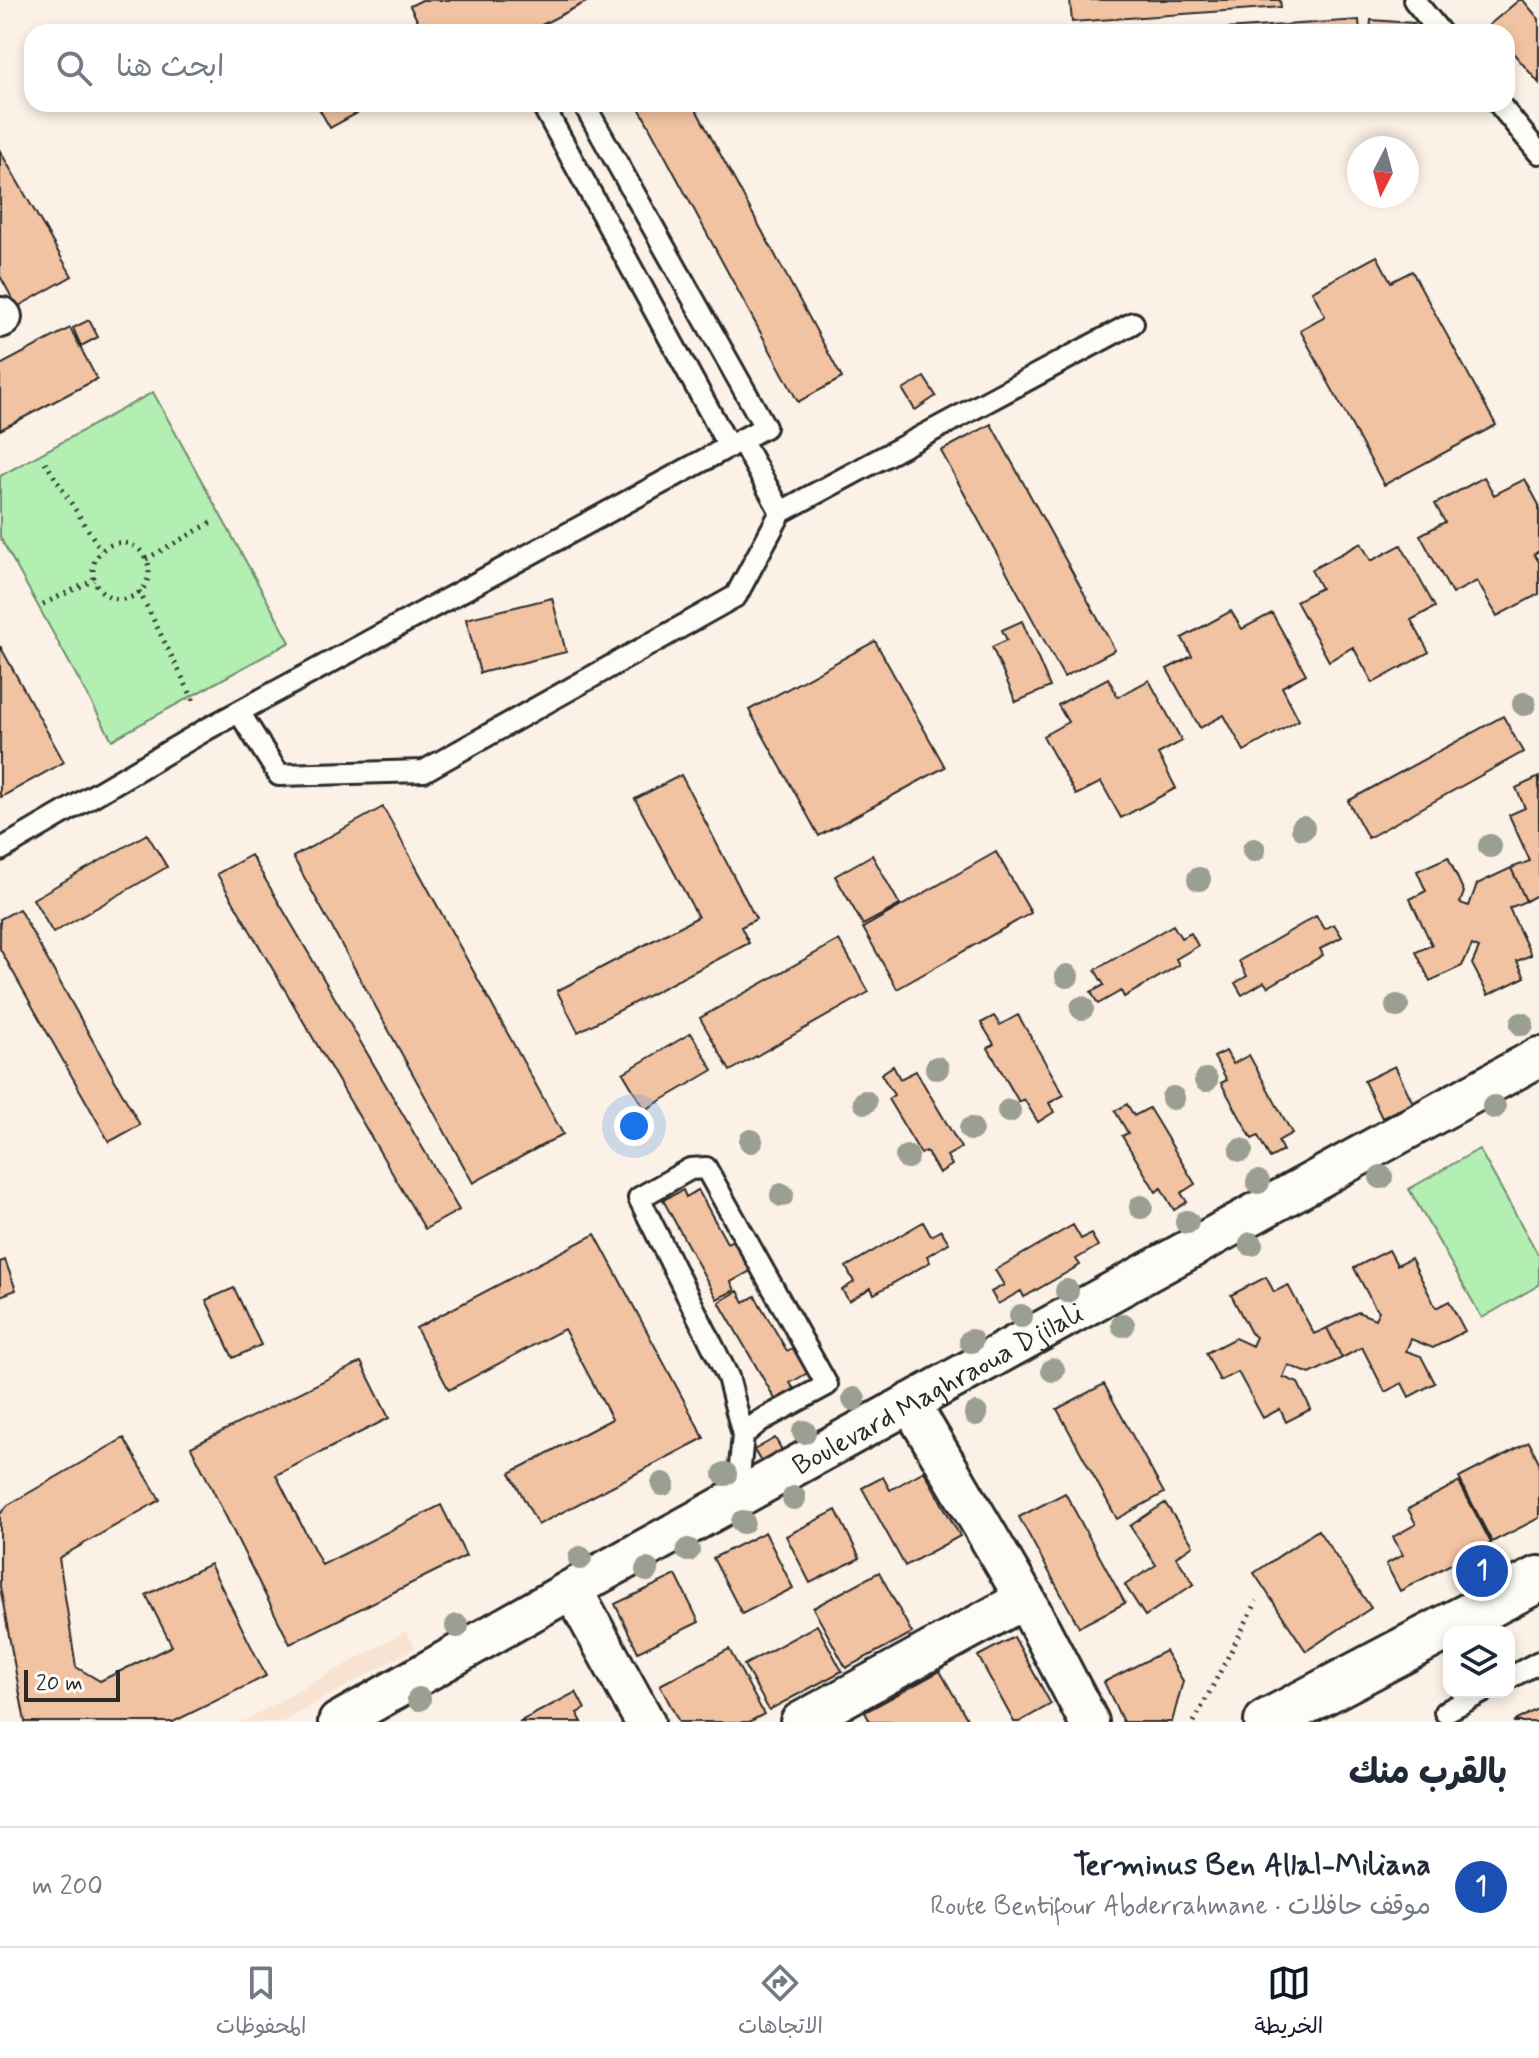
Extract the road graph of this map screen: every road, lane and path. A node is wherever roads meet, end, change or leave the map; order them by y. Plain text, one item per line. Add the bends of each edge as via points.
1 (1414, 0) edge
2 (1434, 24) edge
3 (547, 112) edge
4 (588, 112) edge
5 (1506, 112) edge
6 (1539, 153) edge
7 (1133, 323) dead end
8 (735, 444) junction
9 (45, 462) dead end
10 (781, 512) junction
11 (214, 521) dead end
12 (101, 550) junction
13 (146, 559) junction
14 (94, 580) junction
15 (139, 591) junction
16 (43, 604) dead end
17 (239, 712) junction
18 (207, 729) junction
19 (0, 850) edge
20 (1539, 1057) edge
21 (910, 1403) junction
22 (743, 1435) junction
23 (737, 1498) junction
24 (1539, 1579) edge
25 (572, 1589) junction
26 (1025, 1599) junction
27 (1257, 1601) dead end
28 (1539, 1662) edge
29 (1515, 1675) edge
30 (1472, 1698) edge
31 (1445, 1712) dead end
32 (338, 1722) edge
33 (645, 1722) edge
34 (800, 1722) edge
35 (1089, 1722) edge
36 (1194, 1722) edge
37 (1267, 1722) edge

1 - 2 lane
3 - 8 lane
4 - 8 lane via 765,427
5 - 6 lane
7 - 10 lane
8 - 10 lane
8 - 17 lane
9 - 12 path
10 - 17 lane via 736,596 424,771 279,775
11 - 13 path
12 - 13 path via 126,543
12 - 14 path via 93,564
13 - 15 path via 148,576
14 - 15 path via 114,598
14 - 16 path
15 - 18 path
17 - 18 lane
18 - 19 lane
20 - 21 street, Boulevard Maghraoua Djilali
21 - 23 street, Boulevard Maghraoua Djilali
21 - 26 street
22 - 22 lane via 728,1377 639,1198 690,1169 706,1168 827,1385
22 - 23 lane
23 - 25 street, Boulevard Maghraoua Djilali
24 - 37 main road
25 - 32 street, Boulevard Maghraoua Djilali
25 - 33 street
26 - 34 street
26 - 35 street
27 - 36 path
28 - 29 lane
30 - 31 lane

